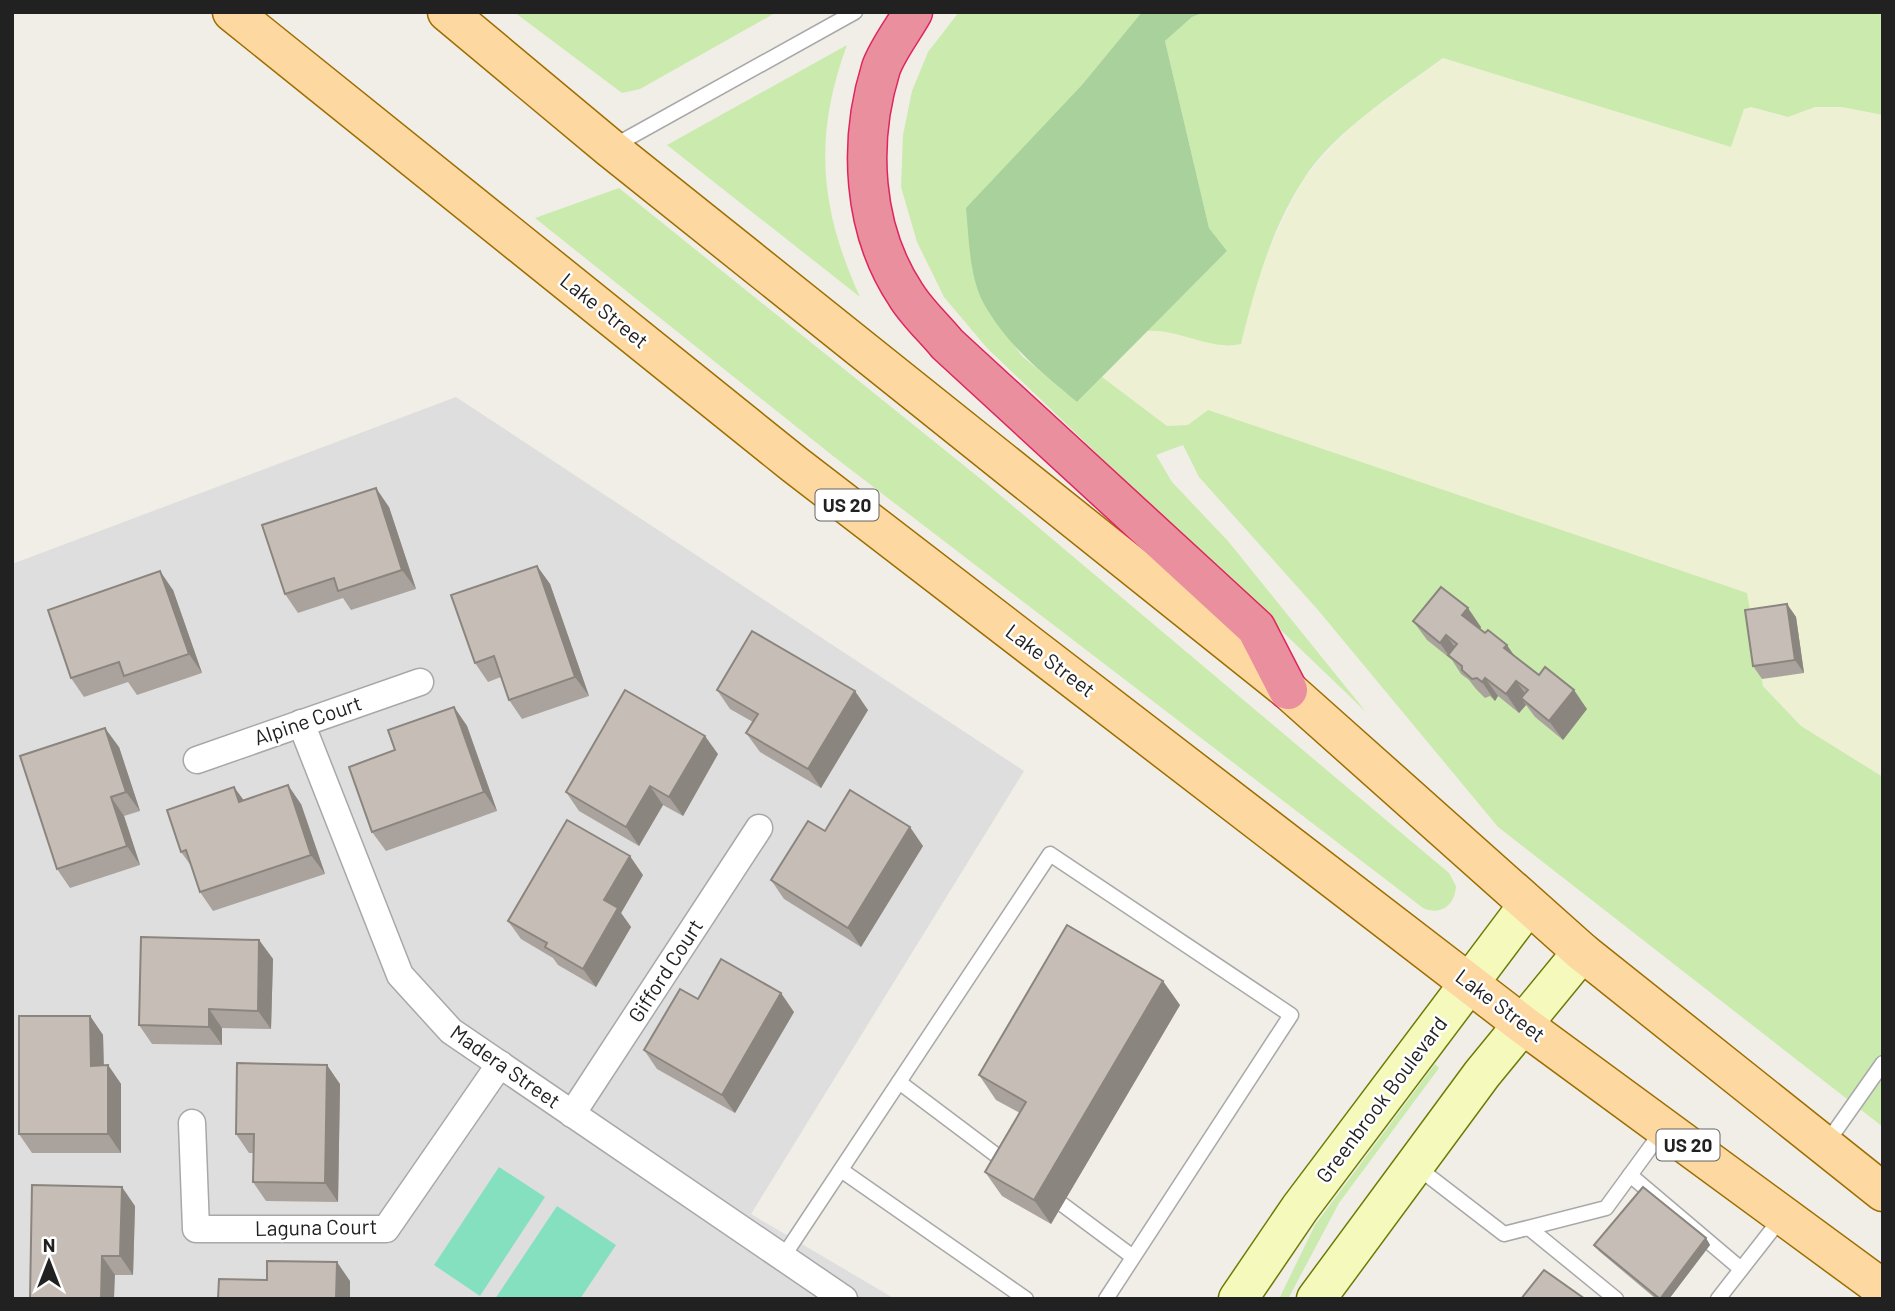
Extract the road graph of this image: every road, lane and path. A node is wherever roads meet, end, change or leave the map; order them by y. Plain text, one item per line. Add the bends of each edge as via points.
1 (447, 12) edge
2 (855, 12) edge
3 (913, 12) edge
4 (234, 13) edge
5 (610, 148) junction
6 (420, 682) dead end
7 (1288, 690) junction
8 (302, 723) junction
9 (197, 760) dead end
10 (759, 828) dead end
11 (1528, 905) junction
12 (1582, 952) junction
13 (1470, 983) junction
14 (1522, 1024) junction
15 (1883, 1063) edge
16 (500, 1064) junction
17 (899, 1082) junction
18 (572, 1114) junction
19 (192, 1123) dead end
20 (1665, 1128) junction
21 (1825, 1145) junction
22 (1416, 1166) junction
23 (841, 1170) junction
24 (1630, 1175) junction
25 (1883, 1192) edge
26 (1783, 1216) junction
27 (1529, 1228) junction
28 (783, 1258) junction
29 (1133, 1258) junction
30 (1741, 1269) junction
31 (1883, 1289) edge
32 (844, 1299) edge
33 (1026, 1299) edge
34 (1106, 1299) edge
35 (1238, 1299) edge
36 (1316, 1299) edge
37 (1616, 1299) edge
38 (1718, 1299) edge

1 - 5 main road
2 - 5 lane
3 - 7 highway via 882,66 867,128 866,181 881,244 905,295 947,344 1256,628
4 - 13 main road, Lake Street / US 20 via 794,464
5 - 7 main road
6 - 8 street, Alpine Court
7 - 11 main road
8 - 9 street, Alpine Court
8 - 16 street, Madera Street via 400,975 451,1031
10 - 18 street, Gifford Court
11 - 12 main road
11 - 13 main road, Greenbrook Boulevard
12 - 14 main road
12 - 21 main road
13 - 14 main road, Lake Street / US 20
13 - 35 main road, Greenbrook Boulevard via 1300,1208
14 - 20 main road, Lake Street / US 20
14 - 22 main road
15 - 21 lane
16 - 18 street, Madera Street
16 - 19 street, Laguna Court via 386,1229 196,1229
17 - 23 lane
17 - 29 lane
17 - 29 lane via 1051,854 1292,1014
18 - 28 street, Madera Street
20 - 24 lane
20 - 26 main road, Lake Street / US 20
21 - 25 main road
22 - 27 lane via 1504,1234
22 - 36 main road
23 - 28 lane
23 - 33 lane
24 - 27 lane via 1606,1208
24 - 30 lane
26 - 30 lane
26 - 31 main road, Lake Street / US 20
27 - 37 lane
28 - 32 street, Madera Street
29 - 34 lane
30 - 38 lane

